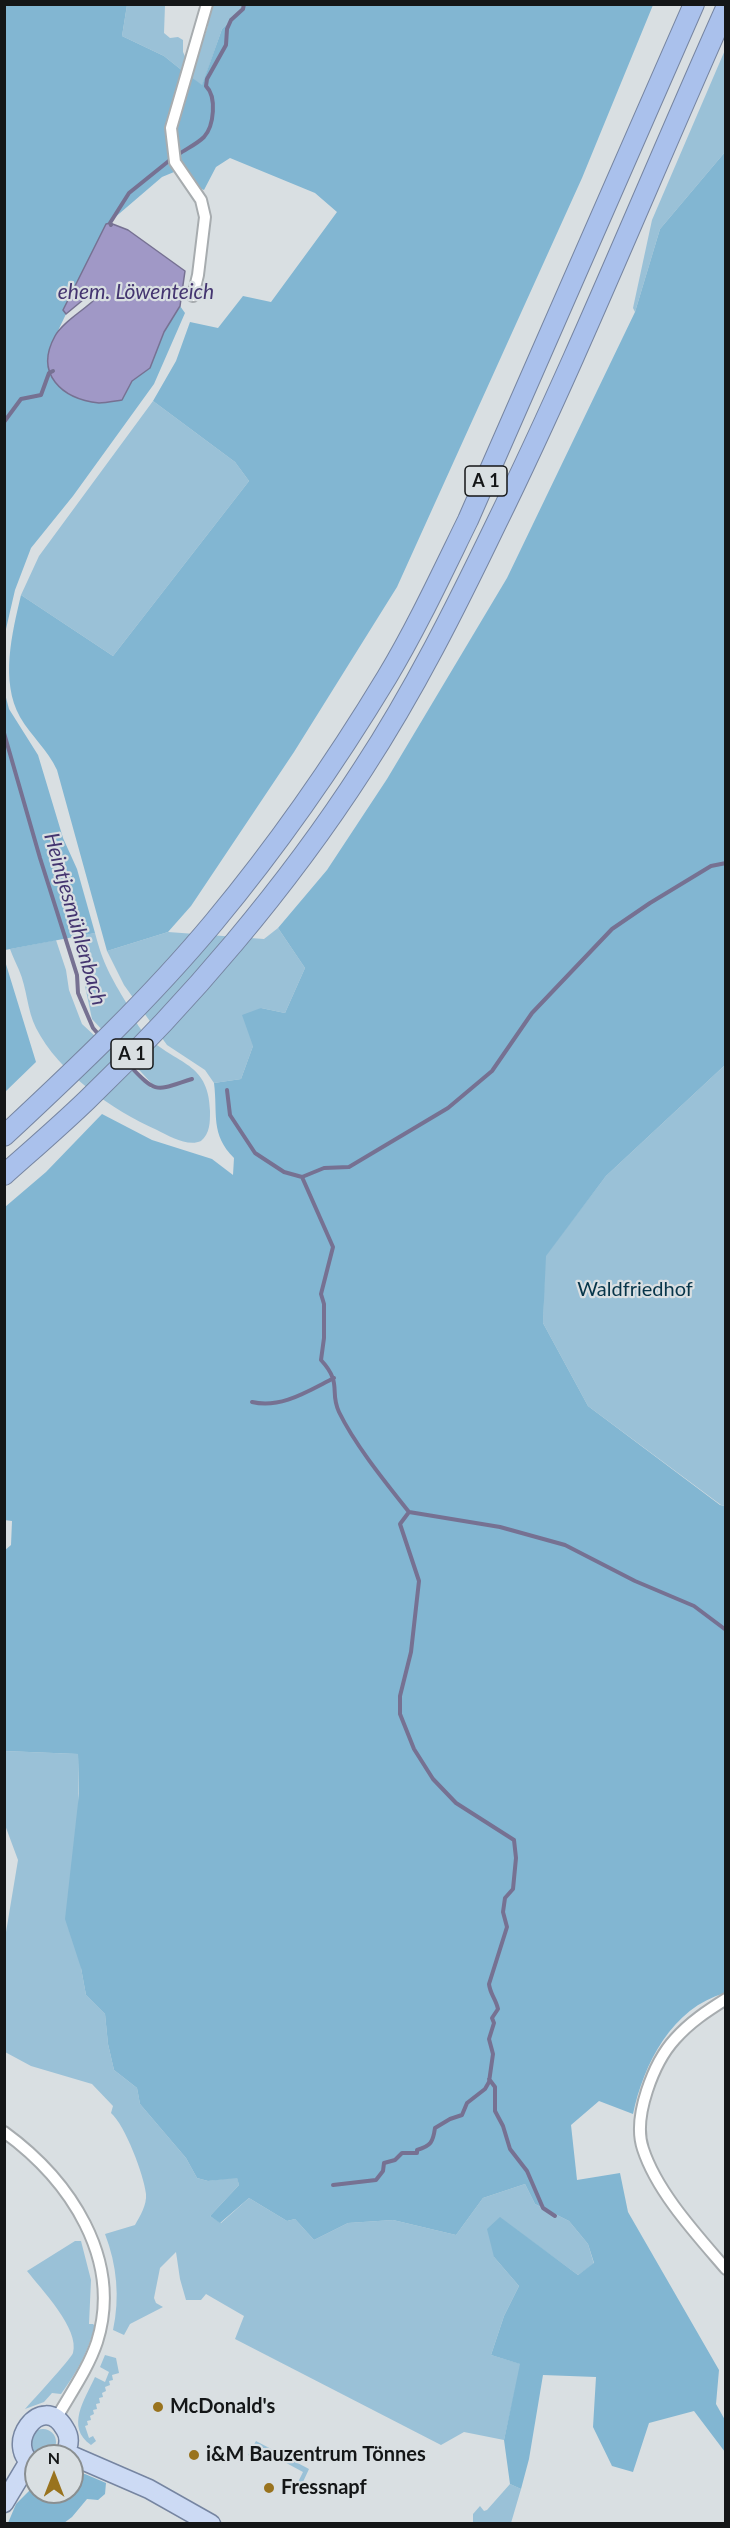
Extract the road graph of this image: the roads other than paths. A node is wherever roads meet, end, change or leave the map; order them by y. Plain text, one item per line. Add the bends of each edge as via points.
1 (207, 4) edge
2 (694, 4) edge
3 (726, 8) edge
4 (193, 296) dead end
5 (4, 1137) edge
6 (4, 1175) edge
7 (726, 1999) edge
8 (4, 2132) edge
9 (726, 2269) edge
10 (56, 2419) junction
11 (11, 2430) edge
12 (66, 2444) edge
13 (24, 2455) edge
14 (84, 2462) edge
15 (24, 2475) edge
16 (4, 2503) edge
17 (211, 2523) edge

1 - 4 street via 171,128 175,162 201,200 205,217
2 - 5 highway, A 1 via 517,412 433,593 388,675 283,834 214,922 101,1045
3 - 6 highway, A 1 via 541,432 457,606 364,767 312,844 250,923 128,1058
7 - 9 street via 695,2019 674,2040 657,2068 639,2123 643,2148 657,2177 677,2210
8 - 10 street via 38,2160 65,2192 89,2231 101,2266 104,2307 98,2337
10 - 11 main road via 38,2416
10 - 12 main road via 68,2434
11 - 13 main road
14 - 17 main road via 149,2489
15 - 16 main road

